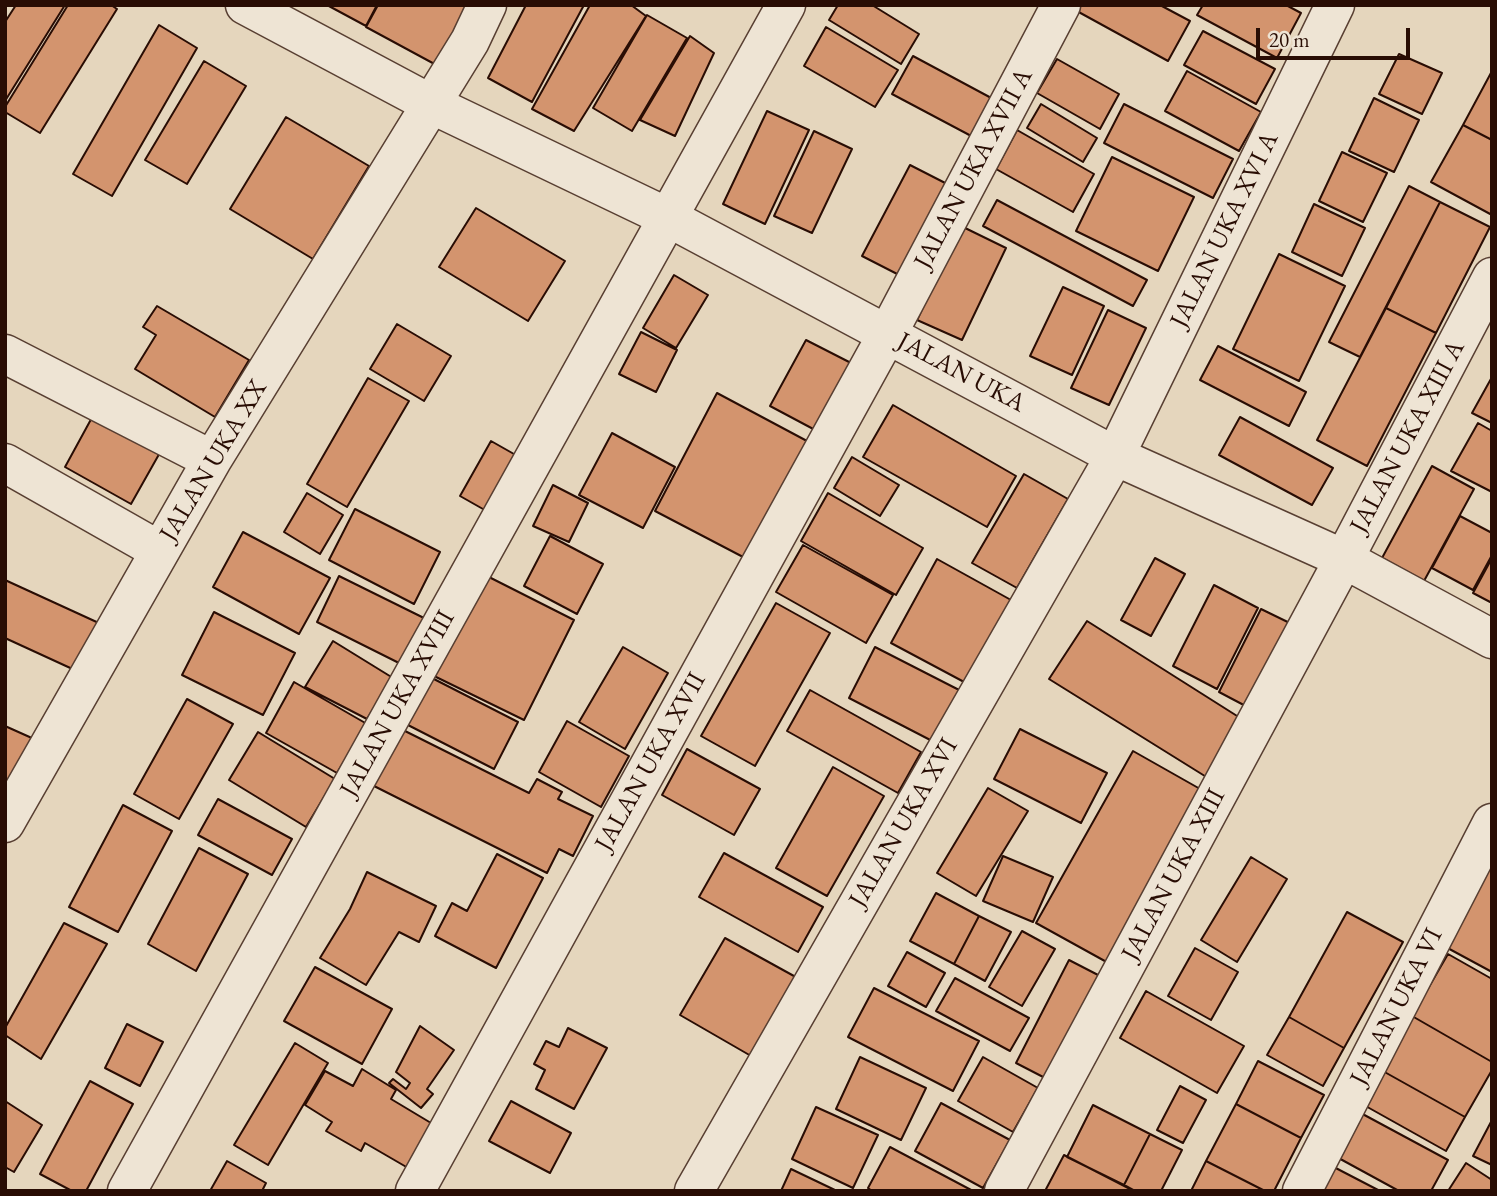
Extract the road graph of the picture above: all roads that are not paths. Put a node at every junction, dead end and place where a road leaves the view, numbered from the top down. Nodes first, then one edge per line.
1 (245, 5) edge
2 (488, 5) edge
3 (786, 5) edge
4 (1061, 5) edge
5 (1335, 5) edge
6 (431, 104) junction
7 (668, 218) junction
8 (1492, 277) edge
9 (887, 333) junction
10 (5, 354) edge
11 (1115, 456) junction
12 (212, 460) junction
13 (5, 463) edge
14 (160, 551) junction
15 (1344, 559) junction
16 (1492, 639) edge
17 (5, 823) edge
18 (1492, 823) edge
19 (127, 1191) edge
20 (415, 1191) edge
21 (694, 1191) edge
22 (1004, 1191) edge
23 (1302, 1191) edge

1 - 6 street, JALAN UKA
2 - 6 street, JALAN UKA XX
3 - 7 street, JALAN UKA XVIII
4 - 9 street, JALAN UKA XVII A
5 - 11 street, JALAN UKA XVI A
6 - 7 street, JALAN UKA
6 - 12 street, JALAN UKA XX
7 - 9 street, JALAN UKA
7 - 19 street, JALAN UKA XVIII
8 - 15 street, JALAN UKA XIII A
9 - 11 street, JALAN UKA
9 - 20 street, JALAN UKA XVII
10 - 12 street
11 - 15 street, JALAN UKA
11 - 21 street, JALAN UKA XVI
12 - 14 street, JALAN UKA XX
13 - 14 street
14 - 17 street, JALAN UKA XX
15 - 16 street, JALAN UKA
15 - 22 street, JALAN UKA XIII
18 - 23 street, JALAN UKA VI

